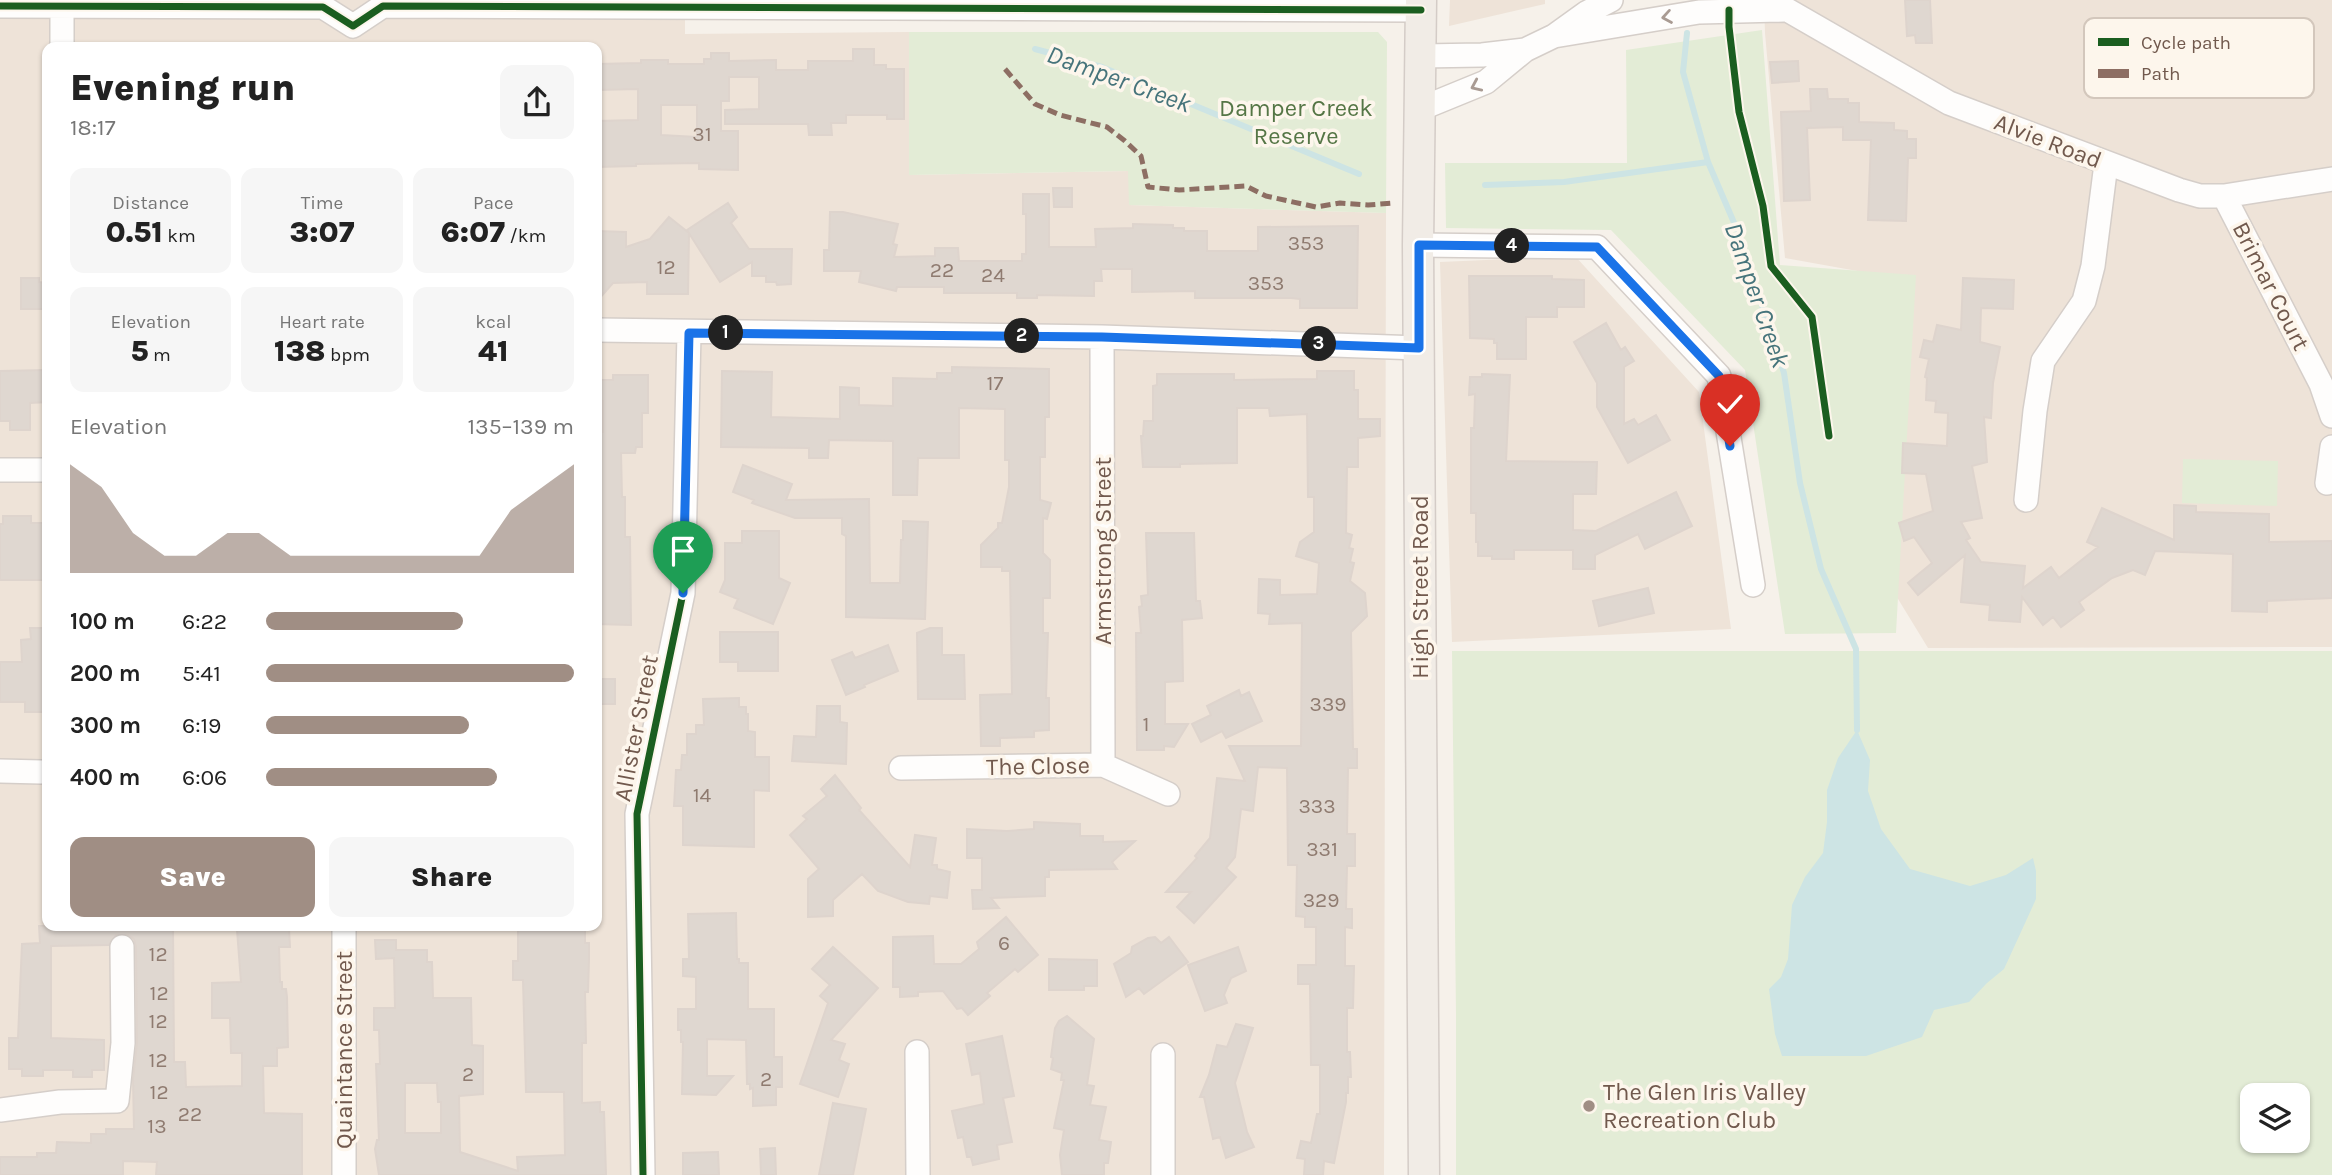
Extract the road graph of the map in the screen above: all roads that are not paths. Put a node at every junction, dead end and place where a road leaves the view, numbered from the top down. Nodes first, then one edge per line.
1 (1611, 0) edge
2 (1226, 5) edge
3 (1421, 5) edge
4 (1708, 5) edge
5 (1777, 5) edge
6 (0, 6) edge
7 (62, 7) junction
8 (1586, 7) edge
9 (1554, 36) junction
10 (353, 37) edge
11 (62, 42) edge
12 (1525, 50) junction
13 (1421, 56) junction
14 (1420, 109) junction
15 (2106, 164) junction
16 (2332, 179) edge
17 (2224, 196) junction
18 (1419, 245) junction
19 (602, 330) edge
20 (689, 333) junction
21 (1102, 337) junction
22 (1419, 348) junction
23 (2332, 416) edge
24 (2332, 447) edge
25 (0, 470) edge
26 (42, 470) edge
27 (2327, 483) dead end
28 (2026, 500) dead end
29 (1753, 585) dead end
30 (1104, 765) junction
31 (901, 768) dead end
32 (0, 772) edge
33 (41, 772) dead end
34 (1168, 794) dead end
35 (344, 931) edge
36 (122, 947) dead end
37 (917, 1052) dead end
38 (1163, 1055) dead end
39 (0, 1110) edge
40 (344, 1175) edge
41 (643, 1175) edge
42 (918, 1175) edge
43 (1164, 1175) edge
44 (1424, 1175) edge

1 - 8 street, Alvie Road
2 - 3 street
2 - 10 street
3 - 13 main road, High Street Road
4 - 5 street, Alvie Road
4 -> 9 street, Alvie Road
5 - 15 street, Alvie Road
6 - 7 street
7 - 10 street
7 - 11 street
8 - 9 street, Alvie Road
9 - 12 street, Alvie Road
12 - 13 street, Alvie Road
12 -> 14 street, Alvie Road
13 - 14 main road, High Street Road
14 - 18 main road, High Street Road
15 - 17 street, Alvie Road
15 - 28 street
16 - 17 street, Alvie Road
17 - 23 street, Brimar Court
18 - 22 main road, High Street Road
18 - 29 street
19 - 20 street
20 - 21 street
20 - 41 street, Allister Street
21 - 22 street
21 - 30 street, Armstrong Street
22 - 44 main road, High Street Road
24 - 27 street
25 - 26 street
30 - 31 street, The Close
30 - 34 street, The Close
32 - 33 street
35 - 40 street, Quaintance Street
36 - 39 street
37 - 42 street
38 - 43 street

